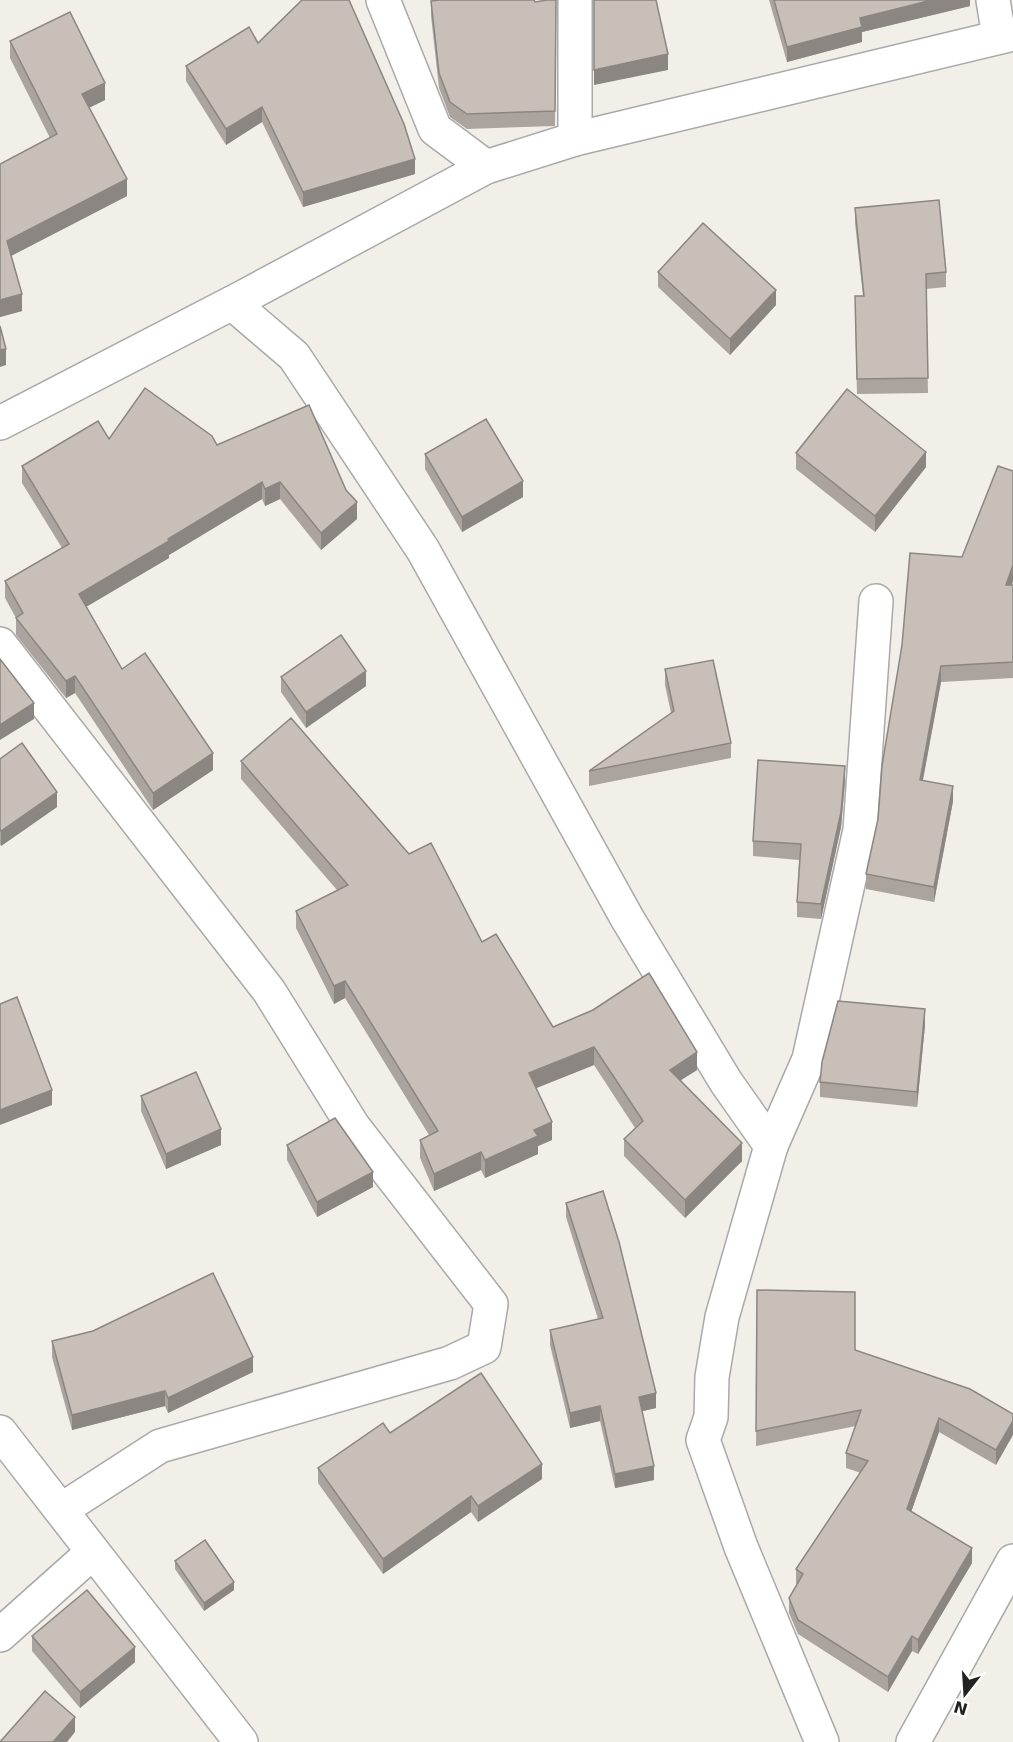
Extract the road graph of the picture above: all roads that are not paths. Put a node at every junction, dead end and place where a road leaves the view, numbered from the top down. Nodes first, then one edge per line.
1 (383, 0) edge
2 (574, 0) edge
3 (993, 0) edge
4 (1006, 36) edge
5 (574, 139) junction
6 (486, 167) junction
7 (232, 303) junction
8 (0, 423) edge
9 (876, 601) dead end
10 (0, 644) edge
11 (771, 1146) junction
12 (0, 1432) edge
13 (61, 1510) junction
14 (93, 1552) junction
15 (1013, 1561) edge
16 (0, 1635) edge
17 (240, 1742) edge
18 (822, 1742) edge
19 (913, 1742) edge

1 - 6 street
2 - 5 street
3 - 4 street
4 - 5 street
5 - 6 street
6 - 7 street
7 - 8 street
7 - 11 street
9 - 11 street
10 - 13 street
11 - 18 street
12 - 13 street
13 - 14 street
14 - 16 street
14 - 17 street
15 - 19 street

